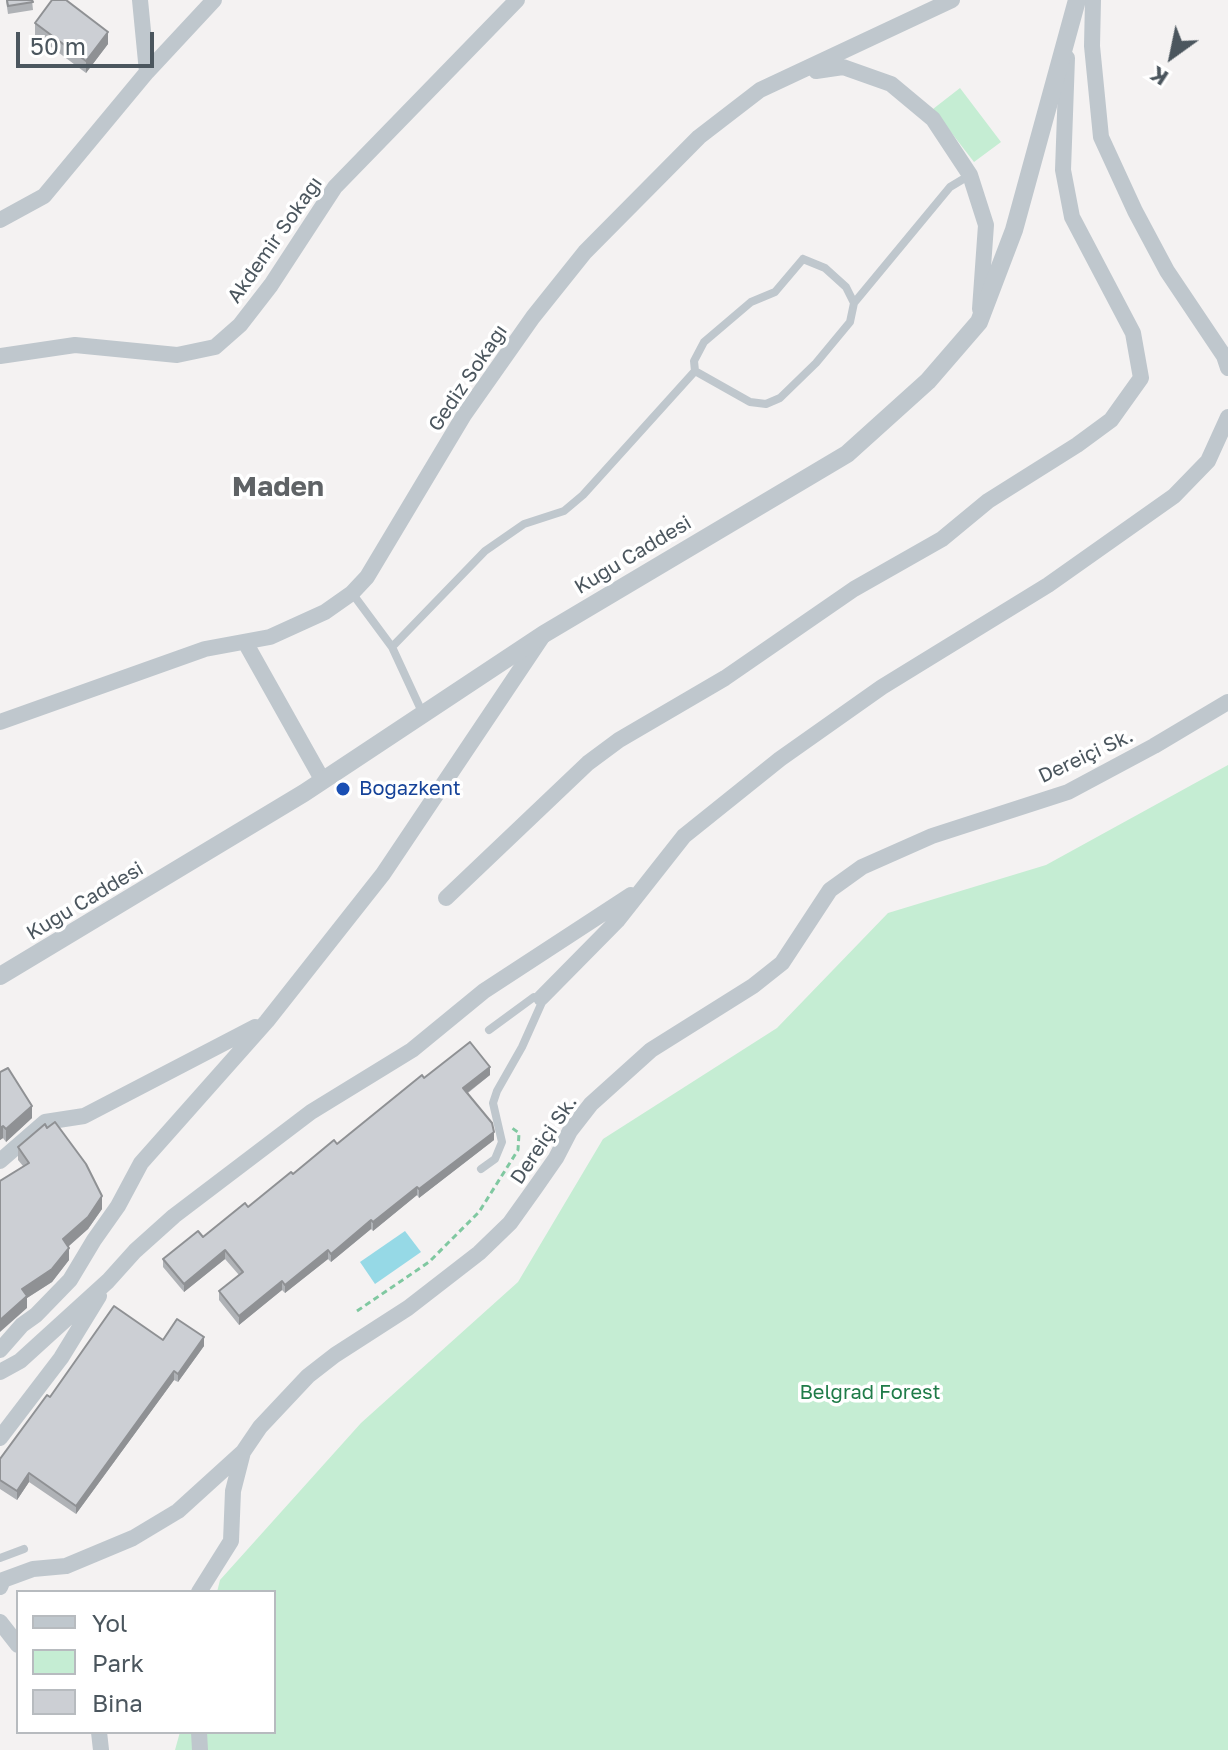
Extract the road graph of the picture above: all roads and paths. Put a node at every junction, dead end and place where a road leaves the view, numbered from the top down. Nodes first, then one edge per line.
1 (140, 0) edge
2 (214, 0) edge
3 (517, 0) edge
4 (952, 0) edge
5 (1077, 0) edge
6 (1093, 0) edge
7 (1070, 26) junction
8 (147, 72) junction
9 (799, 73) junction
10 (970, 175) junction
11 (0, 220) edge
12 (854, 303) junction
13 (979, 322) junction
14 (0, 356) edge
15 (1228, 368) edge
16 (695, 371) junction
17 (1228, 417) edge
18 (352, 593) junction
19 (544, 634) junction
20 (245, 642) junction
21 (392, 647) junction
22 (1228, 702) edge
23 (423, 714) junction
24 (0, 722) edge
25 (323, 781) junction
26 (639, 890) junction
27 (446, 898) dead end
28 (0, 976) edge
29 (541, 998) junction
30 (267, 1021) junction
31 (489, 1030) dead end
32 (518, 1150) dead end
33 (0, 1161) edge
34 (481, 1169) dead end
35 (108, 1281) junction
36 (357, 1311) dead end
37 (0, 1350) edge
38 (0, 1372) edge
39 (0, 1438) edge
40 (243, 1452) junction
41 (24, 1549) dead end
42 (0, 1558) edge
43 (0, 1587) edge
44 (200, 1590) edge
45 (0, 1622) edge
46 (16, 1642) edge

1 - 8 street
2 - 8 street
3 - 14 street, Akdemir Sokağı
4 - 9 street, Gediz Sokağı
5 - 7 street, Kuğu Caddesi
6 - 15 street
7 - 13 street, Kuğu Caddesi
7 - 27 street
8 - 11 street
9 - 10 street
9 - 18 street, Gediz Sokağı
10 - 12 lane
10 - 13 street
12 - 16 lane
12 - 16 lane
13 - 19 street, Kuğu Caddesi
16 - 21 lane
17 - 26 street
18 - 20 street, Gediz Sokağı
18 - 21 lane
19 - 23 street, Kuğu Caddesi
19 - 30 street
20 - 24 street, Gediz Sokağı
20 - 25 street
21 - 23 lane
22 - 40 street, Dereiçi Sk.
23 - 25 street, Kuğu Caddesi
25 - 28 street, Kuğu Caddesi
26 - 29 street
26 - 35 street
29 - 31 lane
29 - 34 lane
30 - 33 street
30 - 37 street
32 - 36 path
35 - 38 street
35 - 39 street
40 - 43 street, Dereiçi Sk.
40 - 44 street
41 - 42 lane
45 - 46 street

